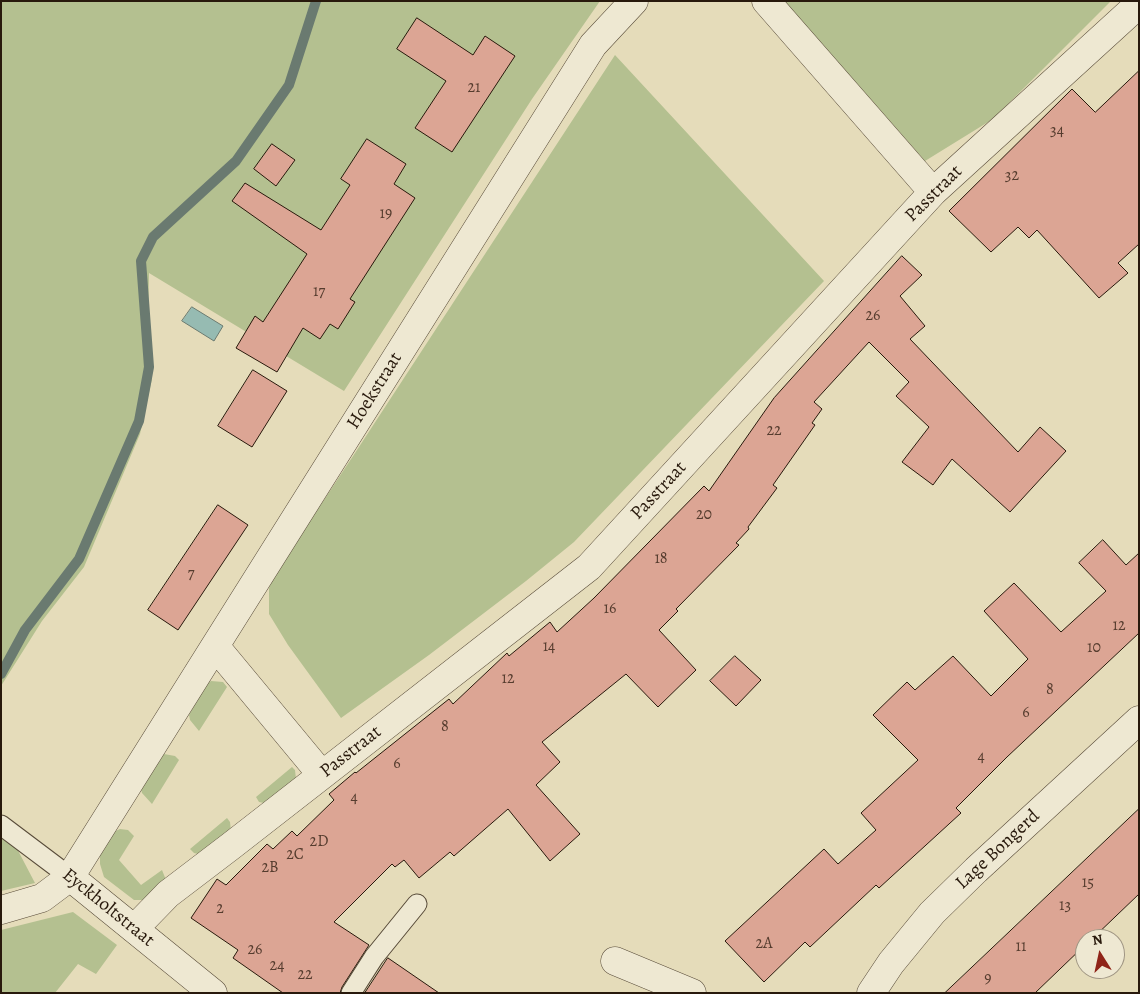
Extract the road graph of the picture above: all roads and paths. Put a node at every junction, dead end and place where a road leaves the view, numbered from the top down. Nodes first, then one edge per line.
1 (634, 1) edge
2 (766, 1) edge
3 (1139, 4) edge
4 (933, 192) junction
5 (216, 646) junction
6 (1139, 720) edge
7 (322, 775) junction
8 (1, 825) edge
9 (70, 877) junction
10 (417, 904) dead end
11 (1, 910) edge
12 (134, 929) junction
13 (615, 961) dead end
14 (213, 993) edge
15 (351, 993) edge
16 (692, 993) edge
17 (871, 993) edge

1 - 5 street, Hoekstraat
2 - 4 street
3 - 4 street, Passtraat
4 - 7 street, Passtraat
5 - 7 street
5 - 9 street, Hoekstraat
6 - 17 street, Lage Bongerd
7 - 12 street, Passtraat
8 - 9 lane, Eyckholtstraat
9 - 11 street
9 - 12 street, Eyckholtstraat
10 - 15 lane
12 - 14 street, Eyckholtstraat
13 - 16 street

